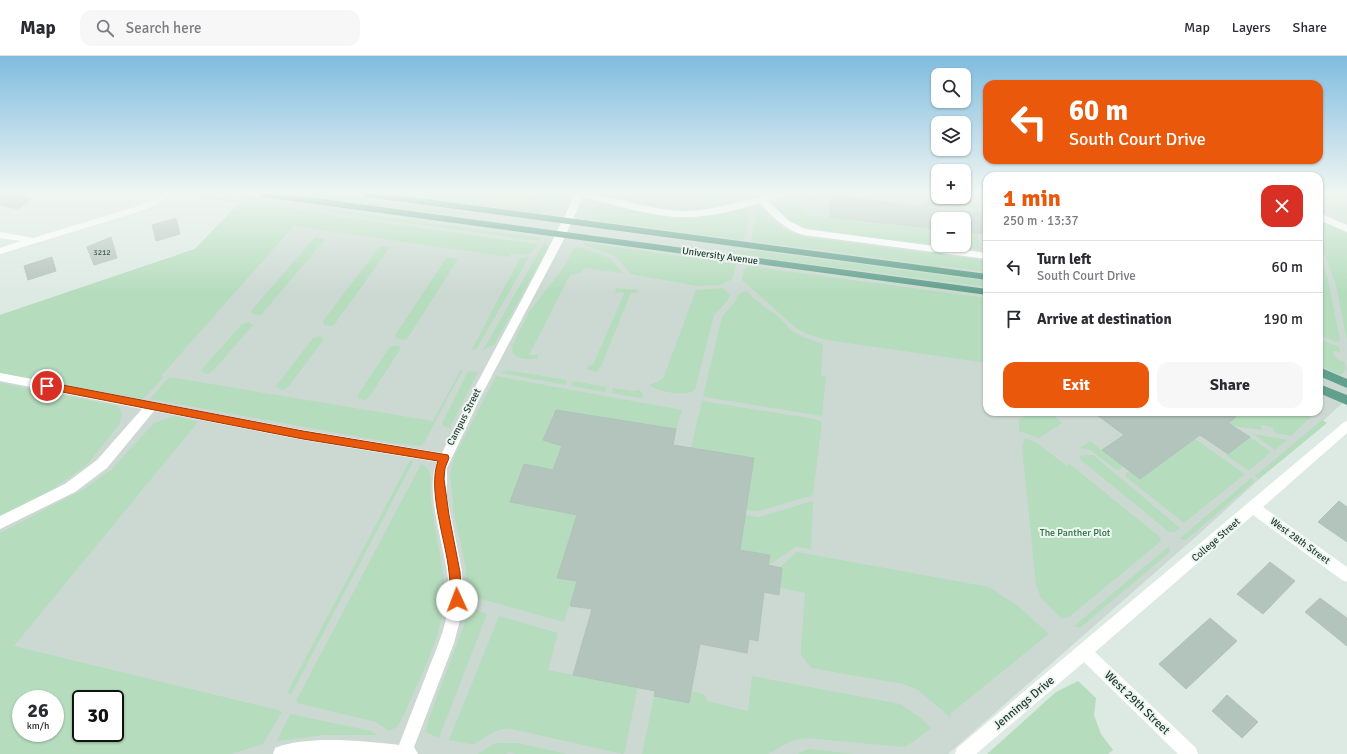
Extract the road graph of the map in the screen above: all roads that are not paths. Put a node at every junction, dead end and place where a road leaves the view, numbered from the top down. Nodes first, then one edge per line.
1 (79, 227) edge
2 (506, 227) edge
3 (564, 227) edge
4 (609, 227) edge
5 (789, 227) edge
6 (561, 234) junction
7 (0, 235) edge
8 (34, 240) junction
9 (0, 251) edge
10 (983, 255) edge
11 (983, 276) edge
12 (983, 291) edge
13 (1323, 373) edge
14 (0, 377) edge
15 (1347, 384) edge
16 (1323, 390) edge
17 (1347, 400) edge
18 (151, 406) junction
19 (1347, 426) edge
20 (444, 458) junction
21 (1254, 507) junction
22 (0, 523) edge
23 (1347, 575) edge
24 (1084, 652) junction
25 (407, 753) edge
26 (281, 754) edge
27 (963, 754) edge
28 (1190, 754) edge

1 - 8 street
2 - 6 main road, University Avenue
3 - 6 street, Campus Street
4 - 11 main road, University Avenue
5 - 10 street
6 - 12 main road, University Avenue
6 - 20 street, Campus Street
7 - 8 street
8 - 9 street
13 - 15 main road
14 - 18 street
16 - 17 main road
18 - 20 street
18 - 22 street
19 - 21 street, College Street
20 - 25 street, Campus Street
21 - 23 street, West 28th Street
21 - 24 street, College Street
24 - 27 street, Jennings Drive
24 - 28 street, West 29th Street
25 - 26 street

